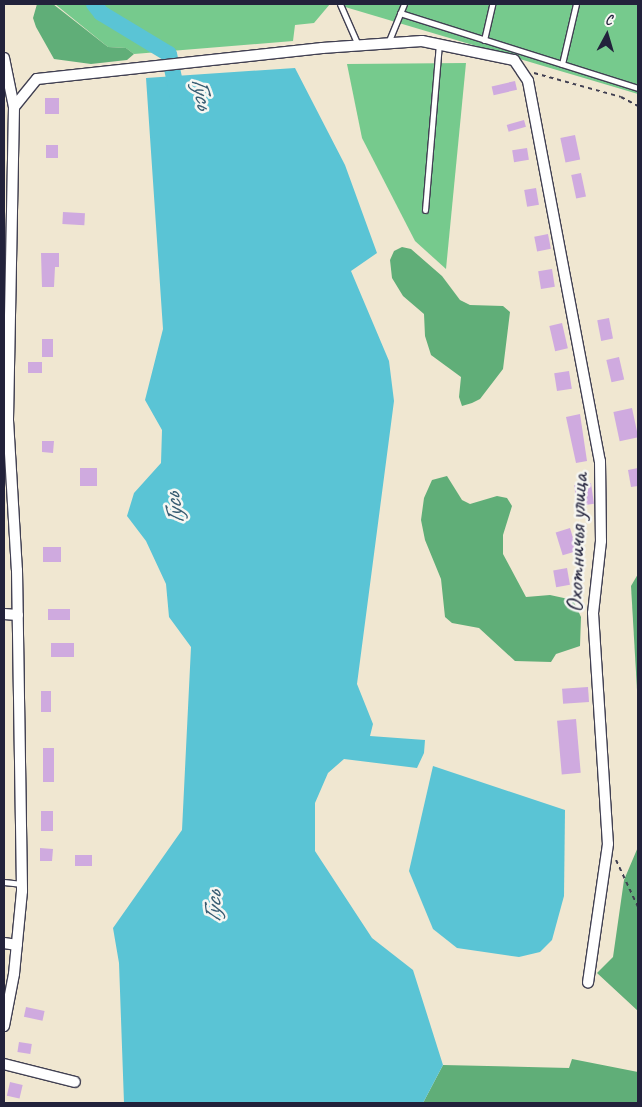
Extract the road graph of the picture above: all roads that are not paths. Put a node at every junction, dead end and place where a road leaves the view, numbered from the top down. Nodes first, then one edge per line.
1 (340, 4) edge
2 (404, 4) edge
3 (492, 4) edge
4 (576, 4) edge
5 (400, 13) junction
6 (484, 40) junction
7 (388, 43) junction
8 (439, 44) junction
9 (358, 45) junction
10 (4, 58) edge
11 (562, 64) junction
12 (638, 88) edge
13 (14, 107) junction
14 (425, 210) dead end
15 (7, 247) edge
16 (6, 434) edge
17 (4, 614) edge
18 (18, 615) junction
19 (4, 882) edge
20 (22, 884) junction
21 (4, 943) edge
22 (17, 946) junction
23 (588, 983) dead end
24 (4, 1026) edge
25 (4, 1064) edge
26 (75, 1082) dead end

1 - 9 lane
2 - 5 lane
3 - 6 lane
4 - 11 lane
5 - 6 lane
5 - 7 lane
6 - 11 lane
7 - 8 street
7 - 9 street
8 - 14 lane
8 - 23 street, Охотничья улица
9 - 13 street
10 - 13 street
11 - 12 lane
13 - 15 street
15 - 16 street
16 - 18 street
17 - 18 street
18 - 20 street
19 - 20 lane
20 - 22 street
21 - 22 street
22 - 24 street
25 - 26 street

